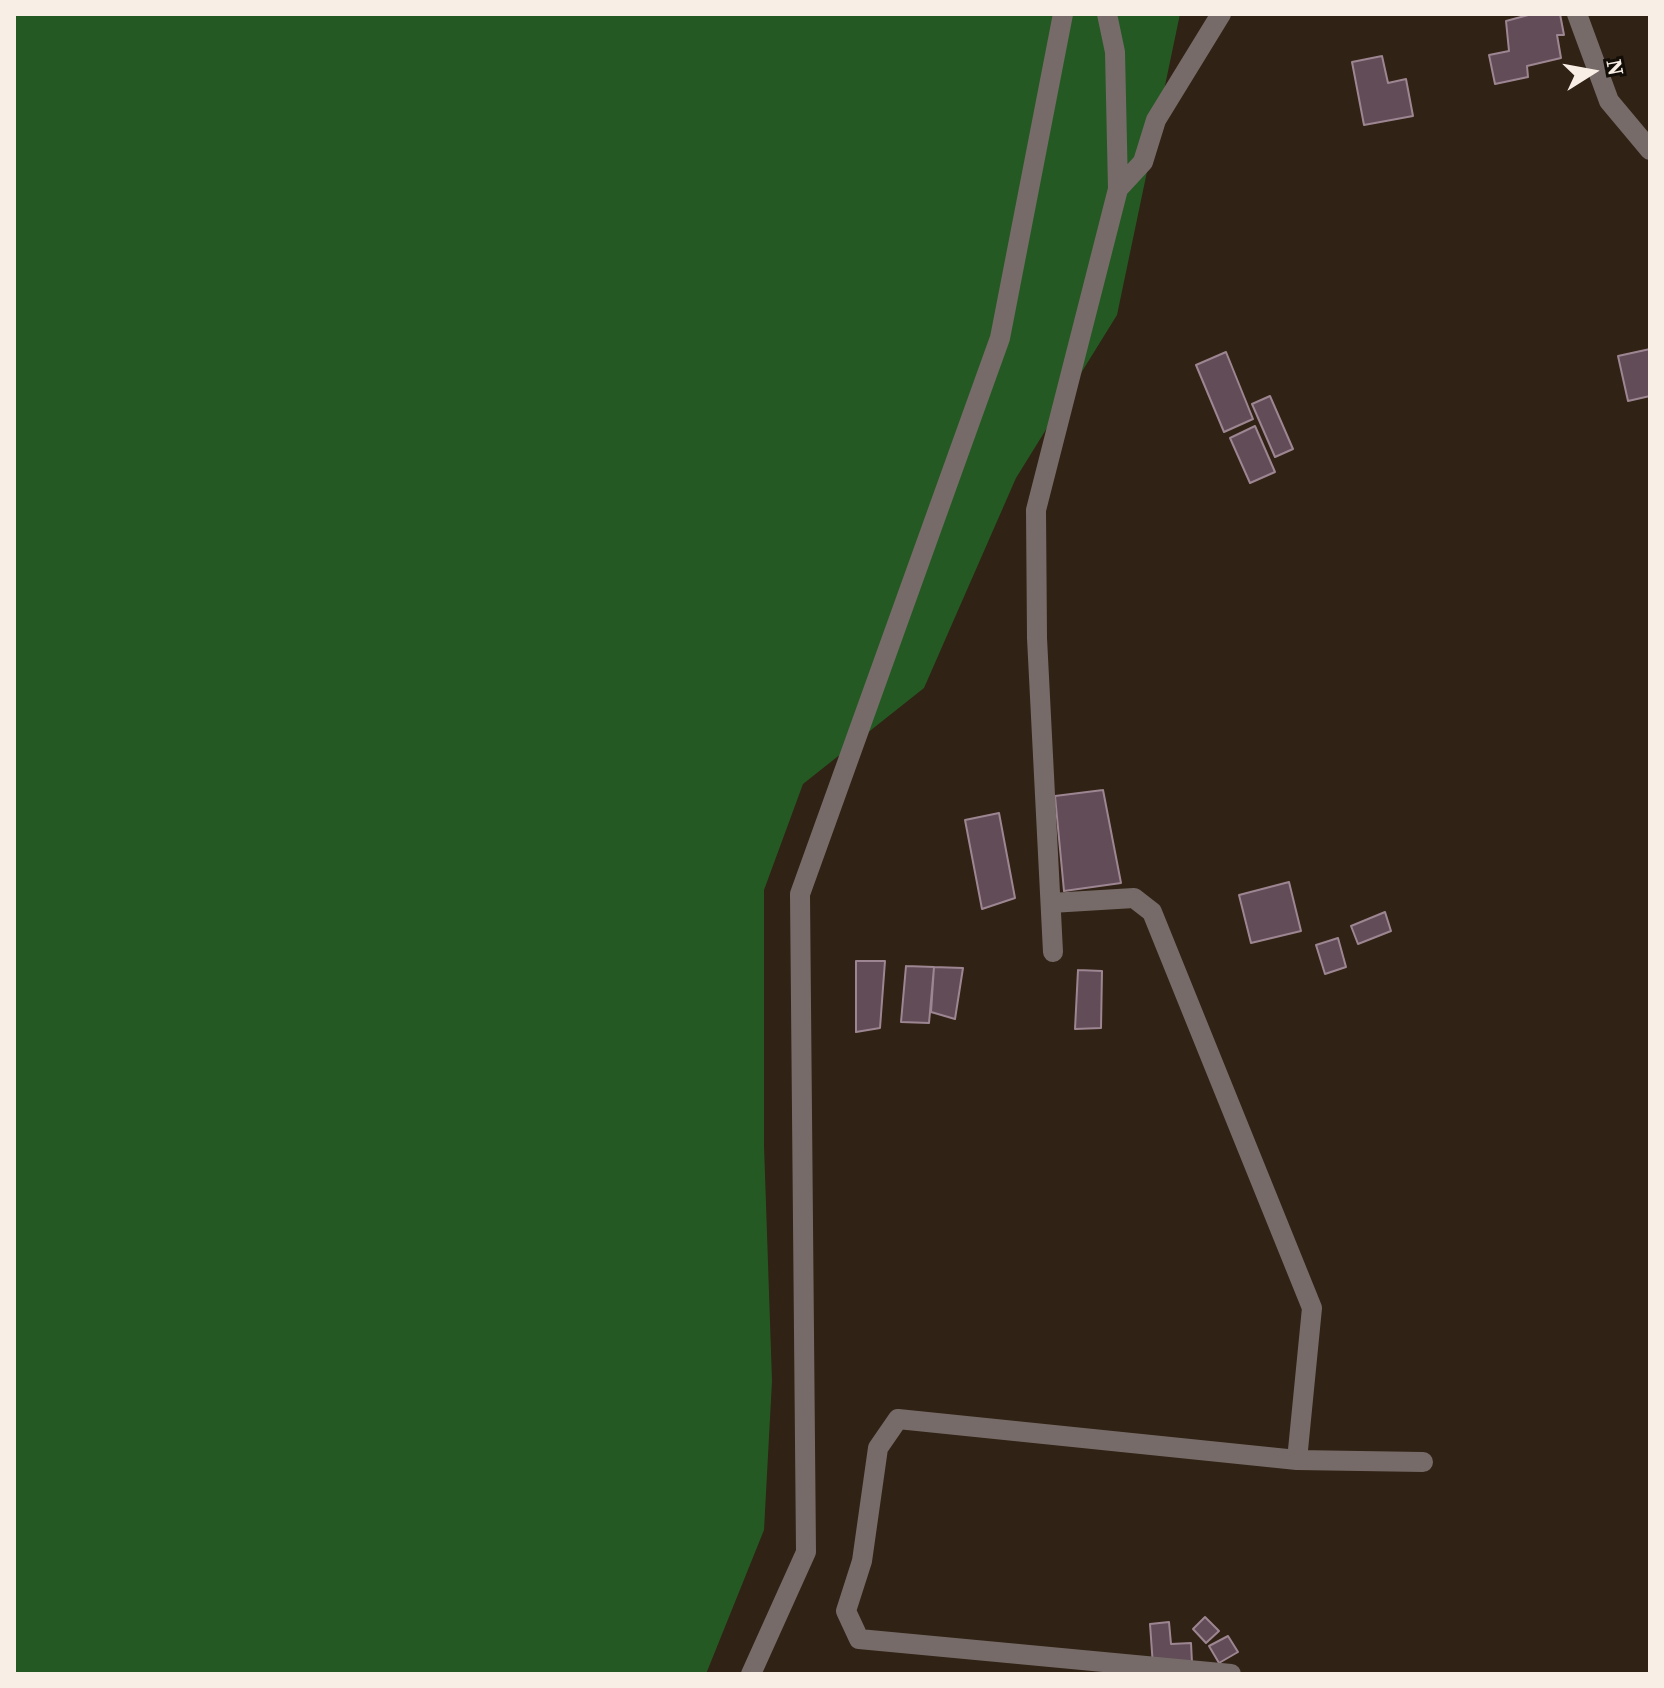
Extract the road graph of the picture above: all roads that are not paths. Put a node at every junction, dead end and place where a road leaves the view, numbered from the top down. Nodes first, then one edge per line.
1 (1063, 14) edge
2 (1107, 14) edge
3 (1221, 14) edge
4 (1577, 14) edge
5 (1650, 150) edge
6 (1118, 189) junction
7 (1051, 903) junction
8 (1053, 952) dead end
9 (1297, 1460) junction
10 (1423, 1462) dead end
11 (751, 1674) edge
12 (1231, 1674) edge

1 - 11 street
2 - 6 street
3 - 6 street
4 - 5 street
6 - 7 street
7 - 8 street
7 - 9 street
9 - 10 street
9 - 12 street

